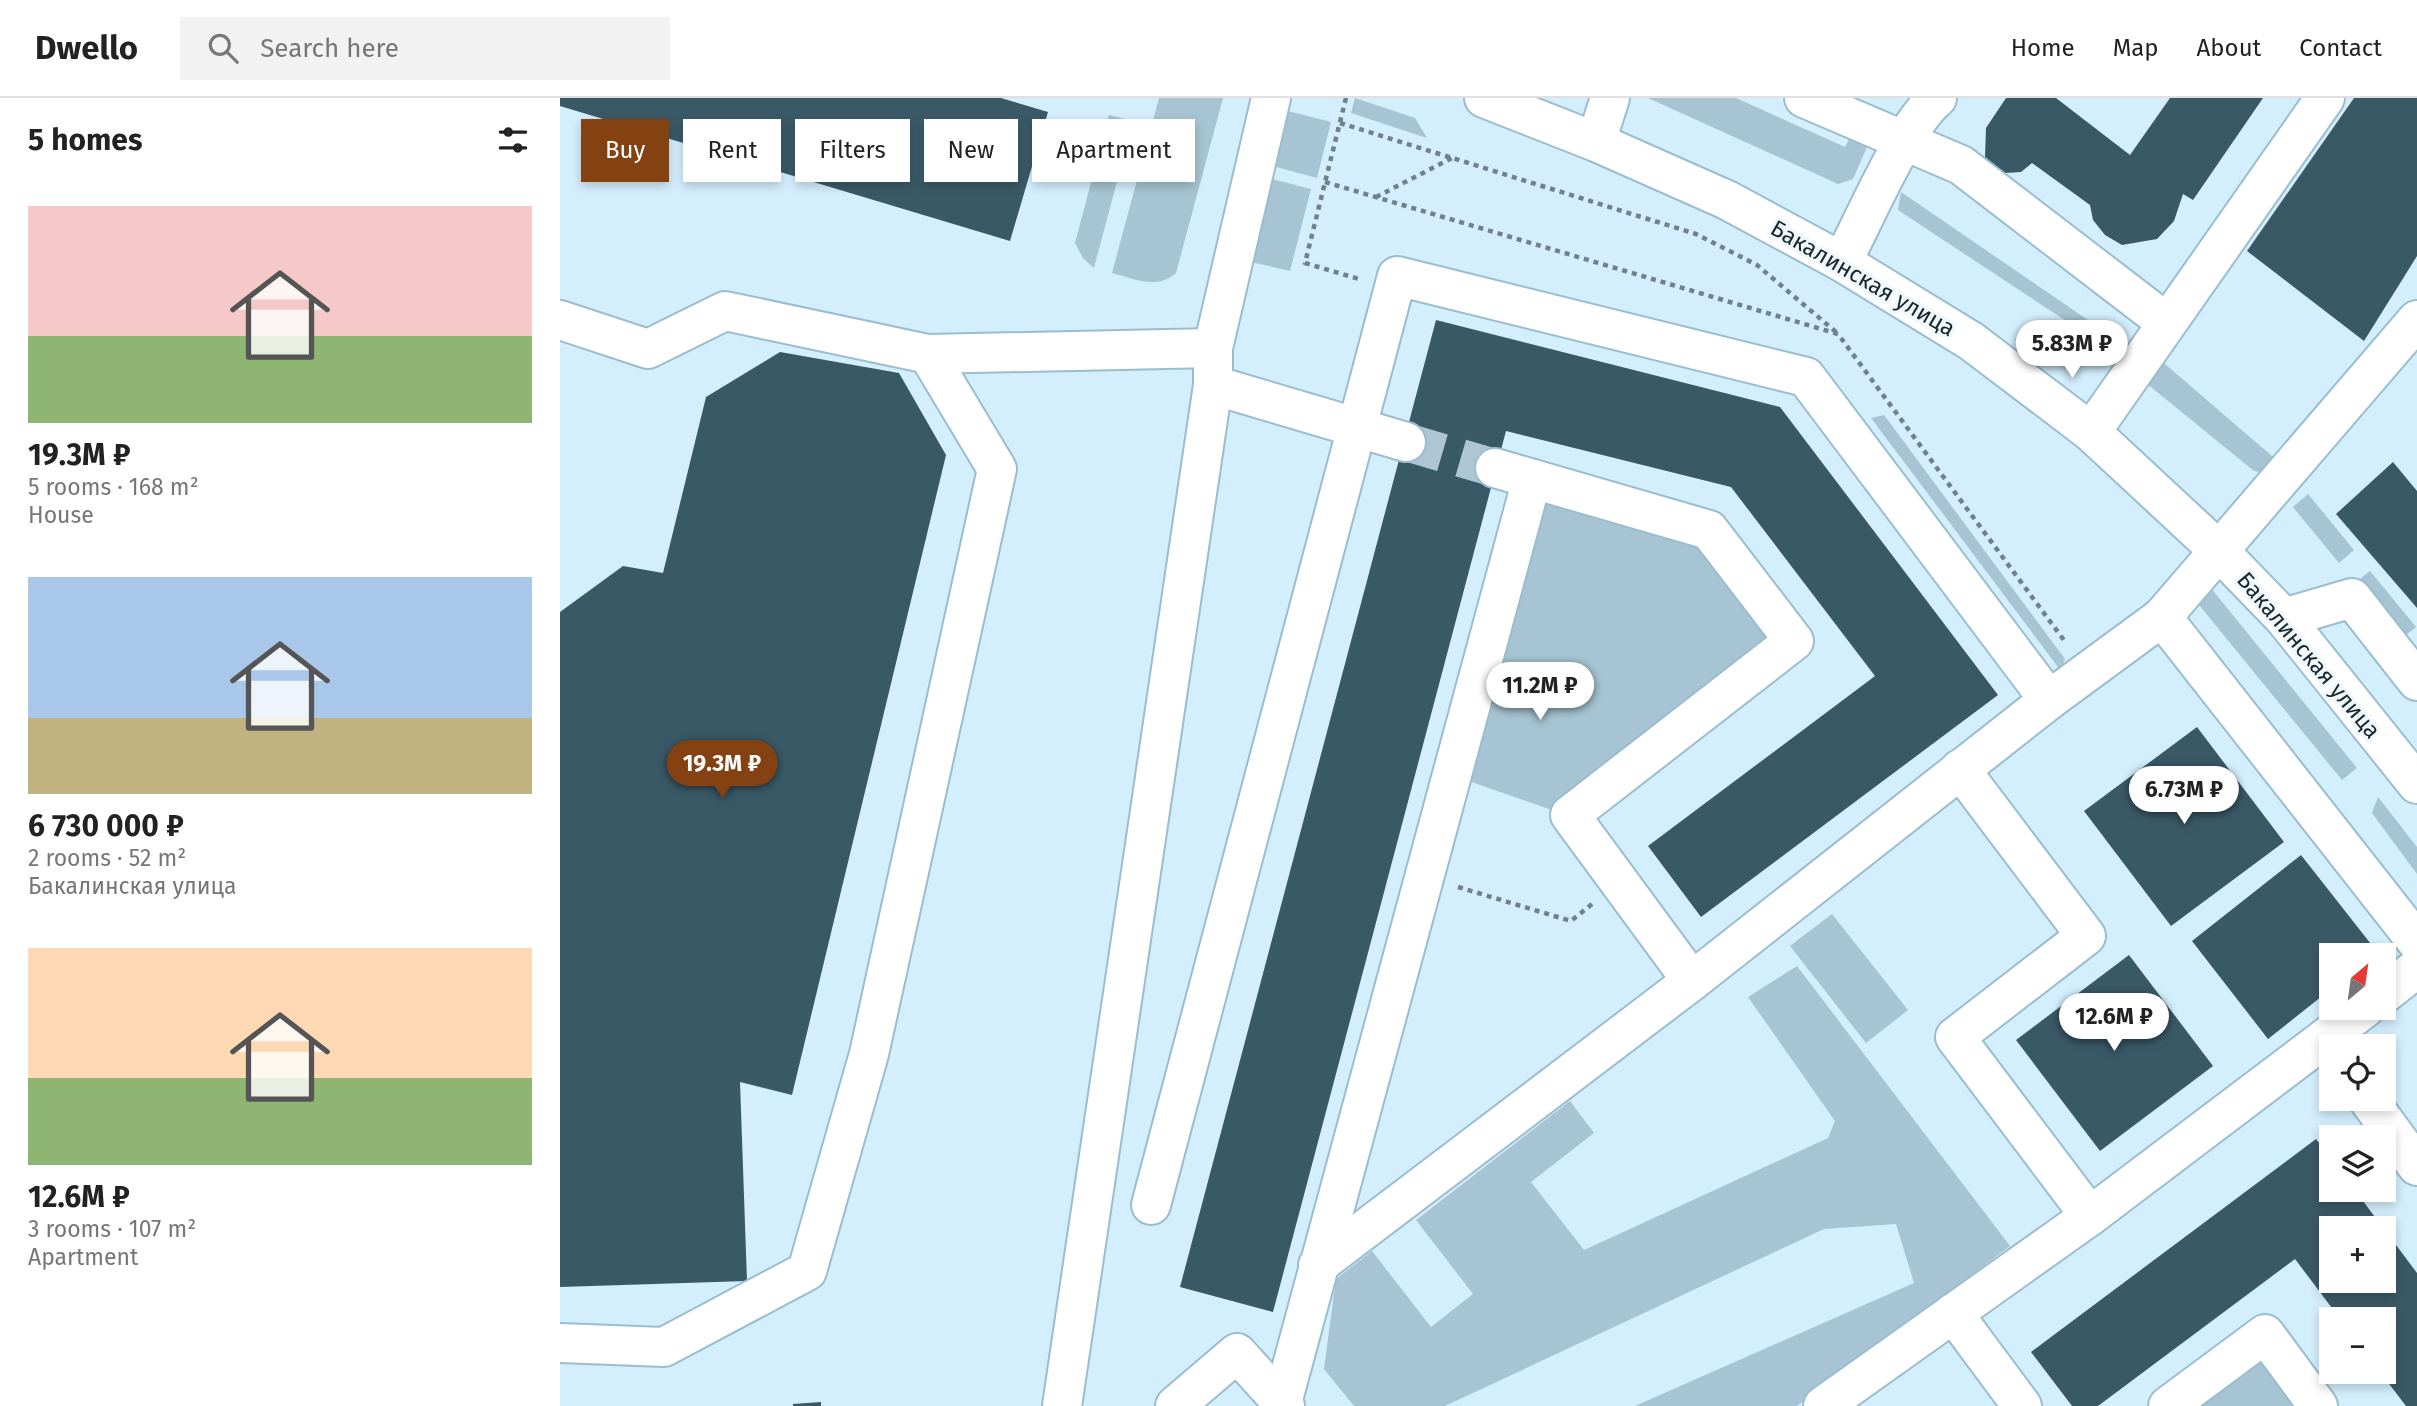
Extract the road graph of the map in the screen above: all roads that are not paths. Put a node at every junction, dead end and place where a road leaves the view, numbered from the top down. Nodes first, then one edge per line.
1 (1271, 98) edge
2 (1484, 98) edge
3 (1610, 98) edge
4 (1804, 98) edge
5 (1937, 98) edge
6 (2325, 98) edge
7 (1906, 140) junction
8 (1596, 142) junction
9 (1842, 262) junction
10 (560, 320) edge
11 (2417, 320) edge
12 (2167, 323) junction
13 (928, 354) junction
14 (1213, 367) junction
15 (1358, 427) junction
16 (2091, 432) junction
17 (1406, 442) tunnel mouth
18 (1495, 468) tunnel mouth
19 (1532, 479) junction
20 (2218, 550) junction
21 (2162, 617) junction
22 (2284, 618) junction
23 (2417, 681) edge
24 (2049, 699) junction
25 (1960, 769) junction
26 (2417, 784) edge
27 (2417, 942) edge
28 (2417, 968) edge
29 (1692, 981) junction
30 (2396, 985) edge
31 (2349, 1020) edge
32 (2377, 1111) edge
33 (2417, 1166) edge
34 (1151, 1205) dead end
35 (2090, 1216) junction
36 (1318, 1265) junction
37 (1953, 1313) junction
38 (560, 1343) edge
39 (1283, 1404) edge
40 (1062, 1406) edge
41 (1175, 1406) edge
42 (1823, 1406) edge
43 (2022, 1406) edge
44 (2168, 1406) edge
45 (2318, 1406) edge

1 - 14 main road
2 - 8 main road, Бакалинская улица
3 - 8 main road
4 - 7 main road
5 - 7 main road
6 - 12 main road
7 - 9 main road
7 - 12 main road
8 - 9 main road, Бакалинская улица
9 - 16 main road, Бакалинская улица
10 - 13 main road
11 - 20 main road
12 - 16 main road
13 - 14 main road
13 - 38 main road
14 - 15 main road
14 - 40 main road
15 - 17 main road
15 - 24 main road
15 - 34 main road
16 - 20 main road, Бакалинская улица
18 - 19 main road
19 - 29 main road
19 - 36 main road
20 - 21 main road
20 - 22 main road, Бакалинская улица
21 - 24 main road
21 - 27 main road
22 - 23 main road
22 - 26 main road, Бакалинская улица
24 - 25 main road
25 - 29 main road
25 - 35 main road
28 - 30 main road
29 - 36 main road
31 - 35 main road
32 - 33 main road
35 - 37 main road
36 - 39 main road
37 - 42 main road
37 - 43 main road
39 - 41 main road
44 - 45 main road

